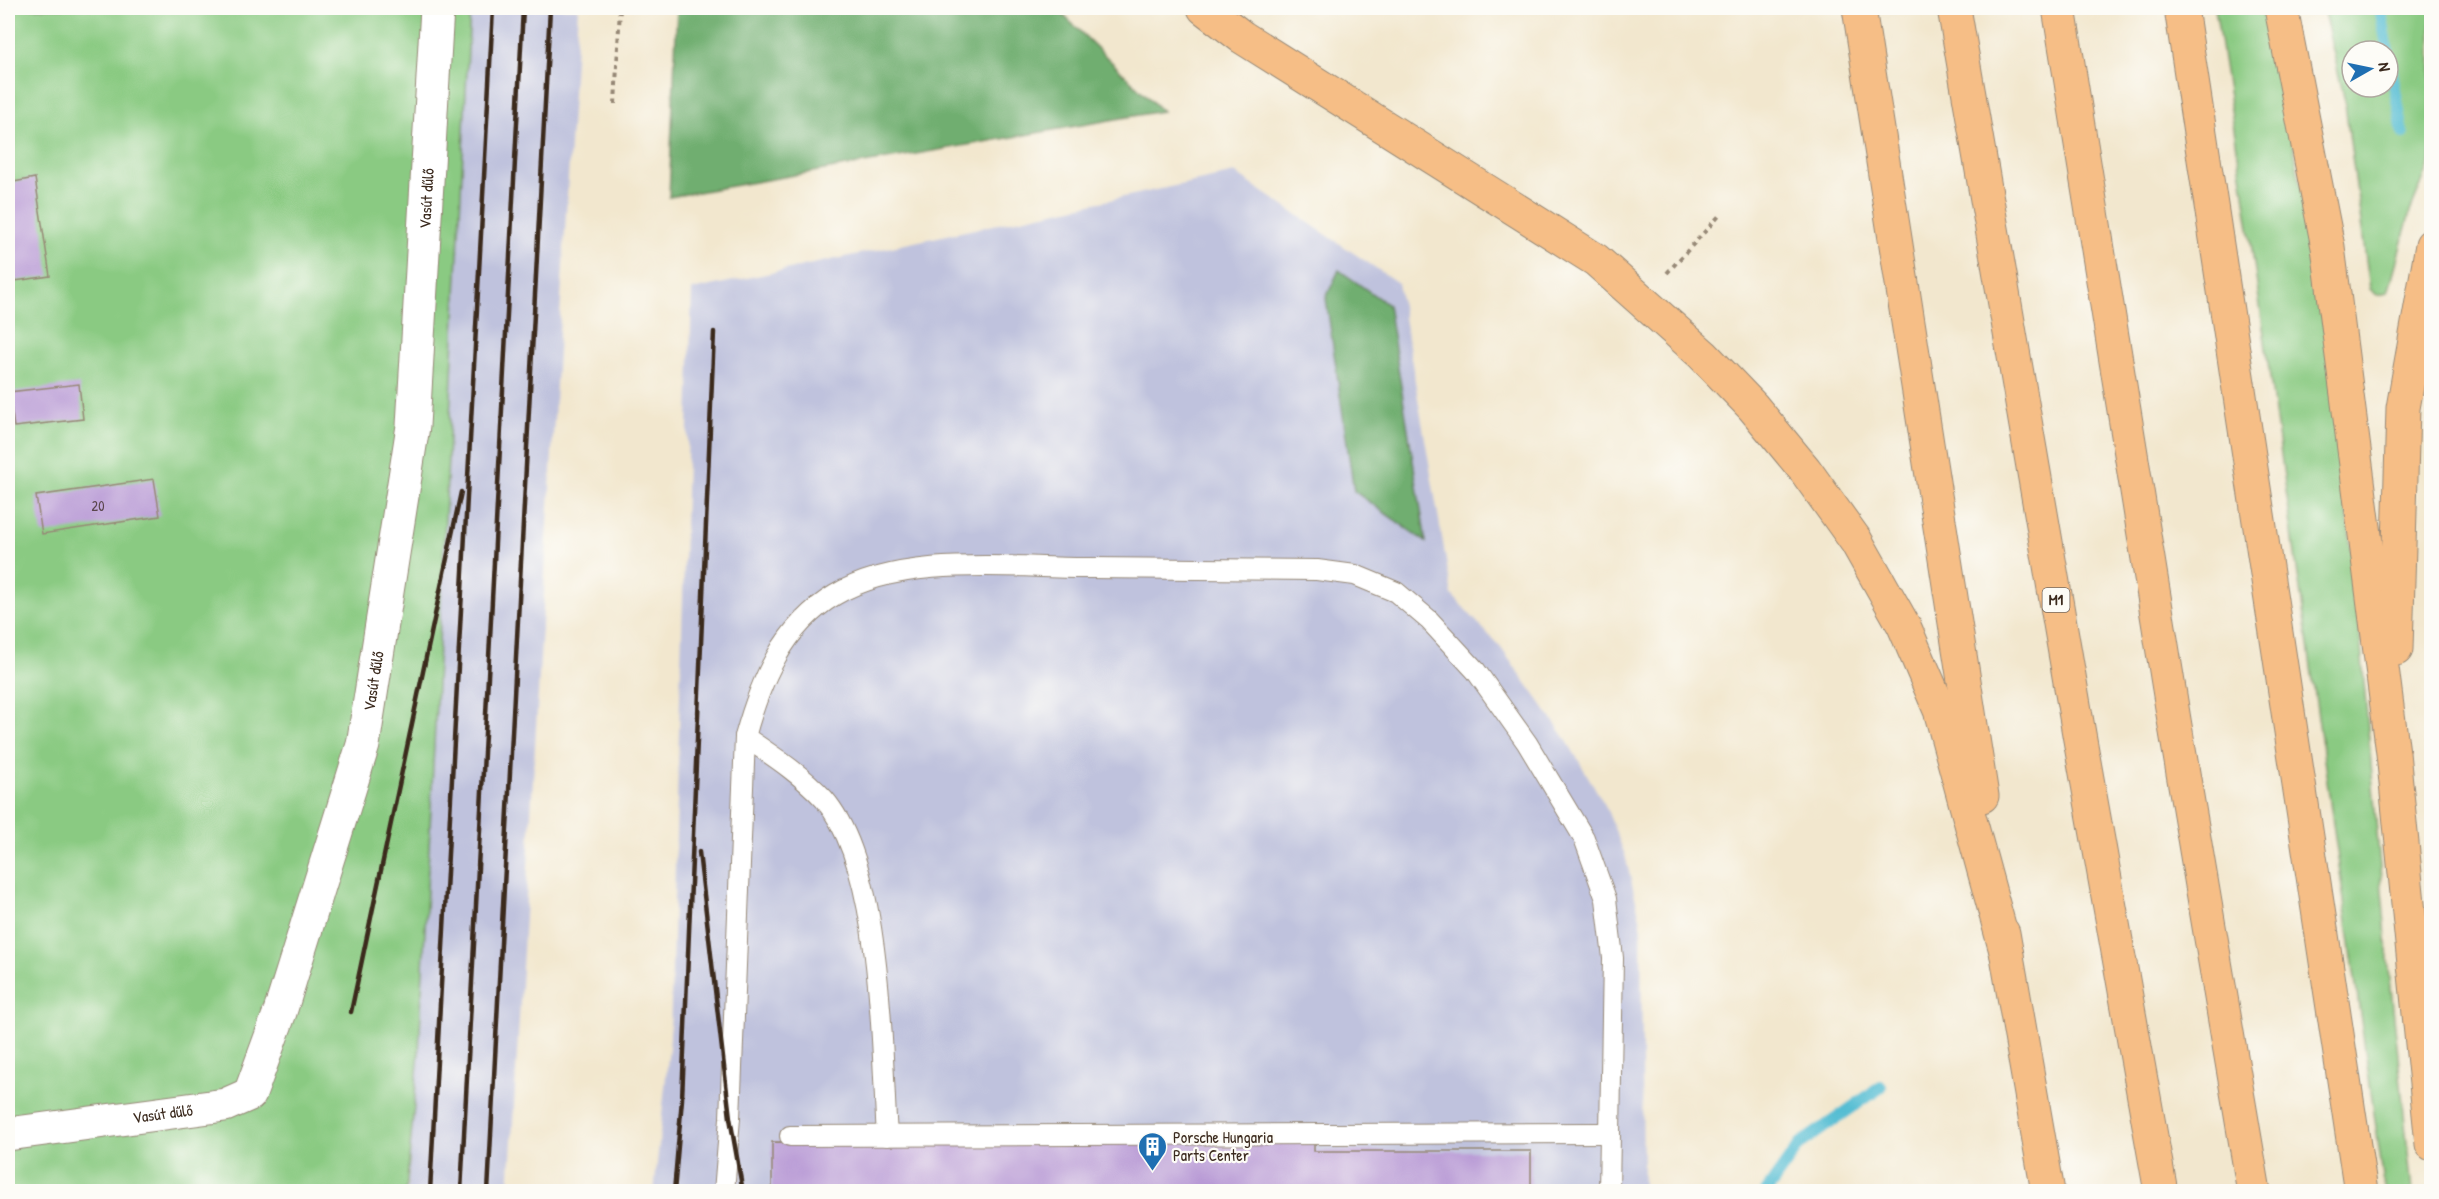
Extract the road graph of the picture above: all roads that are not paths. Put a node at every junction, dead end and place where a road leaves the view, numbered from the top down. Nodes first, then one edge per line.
1 (437, 8) edge
2 (1204, 8) edge
3 (1859, 8) edge
4 (1954, 8) edge
5 (2059, 8) edge
6 (2181, 8) edge
7 (2282, 8) edge
8 (2432, 245) edge
9 (745, 737) junction
10 (2393, 753) junction
11 (2007, 955) junction
12 (1610, 1133) junction
13 (8, 1134) edge
14 (790, 1136) dead end
15 (887, 1136) junction
16 (2432, 1144) edge
17 (724, 1191) edge
18 (1609, 1191) edge
19 (2048, 1191) edge
20 (2161, 1191) edge
21 (2253, 1191) edge
22 (2361, 1191) edge

1 - 13 street, Vasút dűlő
2 - 11 highway
3 - 11 highway
4 - 20 highway, M1
5 - 21 highway
6 - 22 highway
7 - 10 highway
8 - 10 highway
9 - 12 lane
9 - 15 lane
9 - 17 lane
10 - 16 highway
11 - 19 highway
12 - 15 lane
12 - 18 lane
14 - 15 lane

